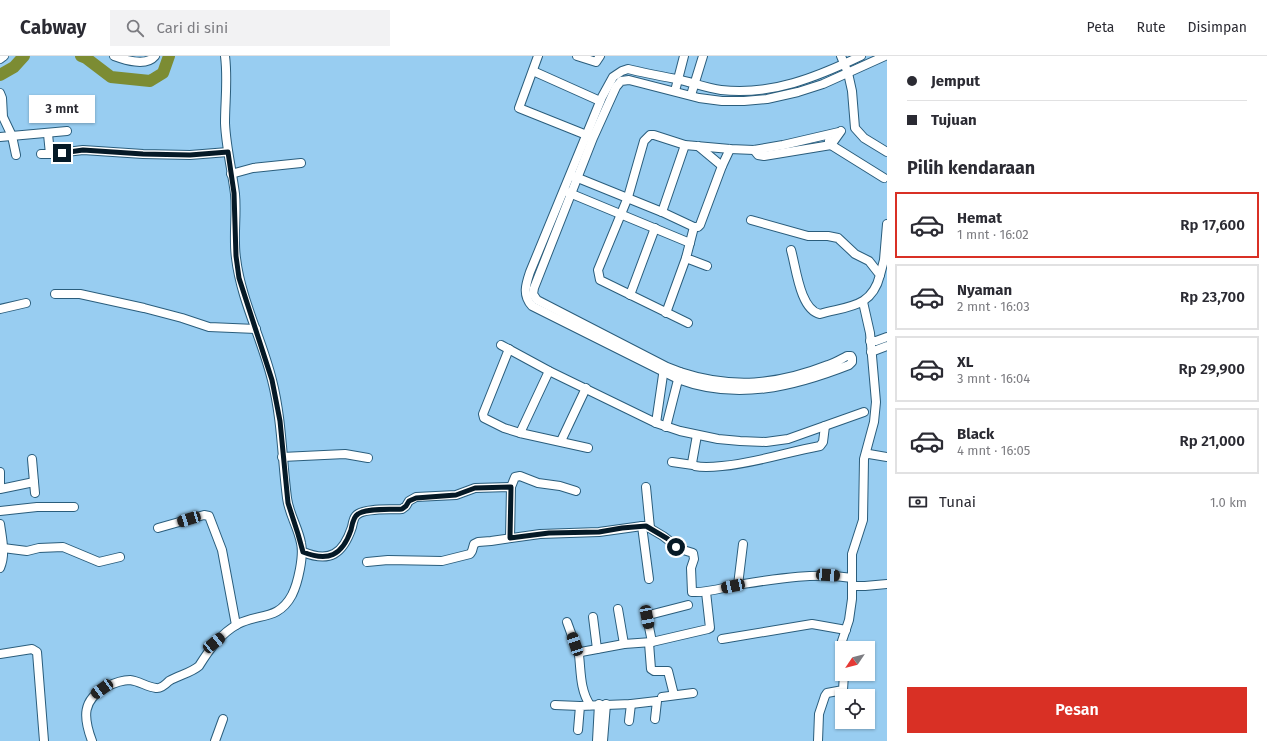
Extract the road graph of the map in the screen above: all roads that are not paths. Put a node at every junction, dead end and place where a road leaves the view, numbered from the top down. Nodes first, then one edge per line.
1 (114, 56) edge
2 (155, 56) edge
3 (225, 56) edge
4 (538, 56) edge
5 (577, 56) edge
6 (600, 56) edge
7 (684, 56) edge
8 (703, 56) edge
9 (841, 56) edge
10 (861, 56) edge
11 (885, 56) edge
12 (845, 64) junction
13 (533, 71) junction
14 (848, 73) junction
15 (678, 79) junction
16 (694, 84) junction
17 (675, 91) junction
18 (0, 93) edge
19 (691, 95) junction
20 (600, 101) junction
21 (67, 131) dead end
22 (48, 134) junction
23 (825, 135) junction
24 (12, 136) junction
25 (0, 137) edge
26 (589, 137) junction
27 (685, 145) junction
28 (698, 145) junction
29 (831, 145) junction
30 (797, 146) junction
31 (730, 149) junction
32 (228, 152) junction
33 (887, 152) edge
34 (16, 154) dead end
35 (41, 154) dead end
36 (50, 154) junction
37 (301, 163) dead end
38 (722, 166) junction
39 (231, 174) junction
40 (574, 176) junction
41 (884, 178) dead end
42 (563, 191) junction
43 (571, 193) junction
44 (628, 197) junction
45 (662, 212) junction
46 (621, 214) junction
47 (751, 220) dead end
48 (887, 224) edge
49 (694, 227) junction
50 (655, 228) junction
51 (690, 244) junction
52 (791, 250) dead end
53 (686, 258) junction
54 (707, 266) dead end
55 (880, 274) junction
56 (55, 294) dead end
57 (630, 295) junction
58 (863, 302) junction
59 (26, 303) dead end
60 (0, 309) edge
61 (666, 313) junction
62 (688, 323) dead end
63 (256, 329) junction
64 (887, 337) edge
65 (878, 344) edge
66 (501, 345) dead end
67 (510, 349) junction
68 (664, 369) junction
69 (549, 371) junction
70 (679, 376) junction
71 (586, 388) junction
72 (864, 412) dead end
73 (656, 423) junction
74 (825, 426) junction
75 (666, 427) junction
76 (520, 433) junction
77 (697, 435) junction
78 (561, 441) junction
79 (588, 448) dead end
80 (869, 454) dead end
81 (282, 457) junction
82 (887, 457) edge
83 (368, 458) dead end
84 (32, 459) dead end
85 (672, 462) dead end
86 (693, 465) junction
87 (0, 472) edge
88 (34, 482) junction
89 (0, 486) edge
90 (511, 487) junction
91 (646, 487) dead end
92 (0, 489) edge
93 (576, 490) dead end
94 (35, 493) dead end
95 (74, 507) dead end
96 (0, 511) edge
97 (0, 524) edge
98 (646, 527) junction
99 (158, 528) dead end
100 (1, 535) edge
101 (510, 538) junction
102 (743, 544) dead end
103 (3, 548) junction
104 (303, 552) junction
105 (120, 557) dead end
106 (367, 562) dead end
107 (0, 568) edge
108 (649, 579) dead end
109 (852, 582) junction
110 (887, 584) edge
111 (738, 585) junction
112 (706, 592) junction
113 (688, 605) dead end
114 (618, 609) dead end
115 (593, 617) dead end
116 (567, 622) dead end
117 (236, 625) junction
118 (846, 630) junction
119 (722, 639) dead end
120 (842, 641) edge
121 (651, 642) junction
122 (624, 644) junction
123 (597, 649) junction
124 (0, 654) edge
125 (578, 655) junction
126 (844, 681) edge
127 (693, 692) dead end
128 (674, 695) junction
129 (662, 697) dead end
130 (603, 704) junction
131 (631, 704) junction
132 (555, 705) dead end
133 (590, 705) junction
134 (580, 706) junction
135 (655, 719) dead end
136 (223, 720) dead end
137 (629, 721) dead end
138 (578, 730) dead end
139 (44, 741) edge
140 (92, 741) edge
141 (215, 741) edge
142 (597, 741) edge
143 (603, 741) edge
144 (818, 741) edge

1 - 2 street
3 - 32 street
4 - 13 street
5 - 6 street
7 - 15 street
8 - 16 street
9 - 12 street
10 - 12 street
11 - 14 street
12 - 14 street
12 - 16 street
13 - 20 street
13 - 26 street
14 - 19 street
14 - 33 street
15 - 16 street
15 - 17 street
15 - 20 street
16 - 19 street
17 - 19 street
17 - 26 street
18 - 24 street
20 - 26 street
21 - 22 street
22 - 24 street
22 - 36 street
23 - 29 street
23 - 29 street
23 - 30 street
24 - 25 street
24 - 34 street
26 - 40 street
27 - 28 street
27 - 44 street
27 - 45 street
28 - 31 street
28 - 38 street
29 - 30 street
29 - 41 street
30 - 31 street
31 - 38 street
32 - 36 street
32 - 39 street
35 - 36 street
37 - 39 street
38 - 49 street
39 - 63 street
40 - 42 street
40 - 43 street
40 - 44 street
42 - 43 street
42 - 68 street
43 - 46 street
43 - 68 street
44 - 45 street
44 - 46 street
45 - 49 street
46 - 50 street
46 - 57 street
47 - 55 street
48 - 55 street
49 - 51 street
50 - 51 street
50 - 57 street
51 - 53 street
52 - 58 street
53 - 54 street
53 - 61 street
55 - 58 street
56 - 63 street
57 - 61 street
58 - 65 street
59 - 60 street
61 - 62 street
63 - 81 street
64 - 65 street
65 - 109 street
66 - 67 street
67 - 69 street
67 - 76 street
68 - 70 street
68 - 73 street
69 - 71 street
69 - 76 street
70 - 70 street
70 - 75 street
71 - 73 street
71 - 78 street
72 - 74 street
73 - 75 street
74 - 77 street
74 - 86 street
75 - 77 street
76 - 78 street
77 - 86 street
78 - 79 street
80 - 82 street
81 - 83 street
81 - 104 street
84 - 88 street
85 - 86 street
87 - 89 street
88 - 92 street
88 - 94 street
90 - 93 street
90 - 101 street
90 - 104 street
91 - 98 street
95 - 96 street
97 - 100 street
98 - 101 street
98 - 108 street
98 - 112 street
99 - 117 street
100 - 103 street
101 - 106 street
102 - 111 street
103 - 105 street
103 - 107 street
104 - 117 street
109 - 110 street
109 - 111 street
109 - 118 street
111 - 112 street
112 - 121 street
113 - 121 street
114 - 122 street
115 - 123 street
116 - 125 street
117 - 140 street
118 - 119 street
118 - 120 street
121 - 122 street
121 - 128 street
122 - 123 street
123 - 125 street
124 - 139 street
125 - 133 street
126 - 144 street
127 - 128 street
128 - 129 street
130 - 131 street
130 - 133 street
130 - 142 street
130 - 143 street
131 - 135 street
131 - 137 street
132 - 134 street
133 - 134 street
134 - 138 street
136 - 141 street

